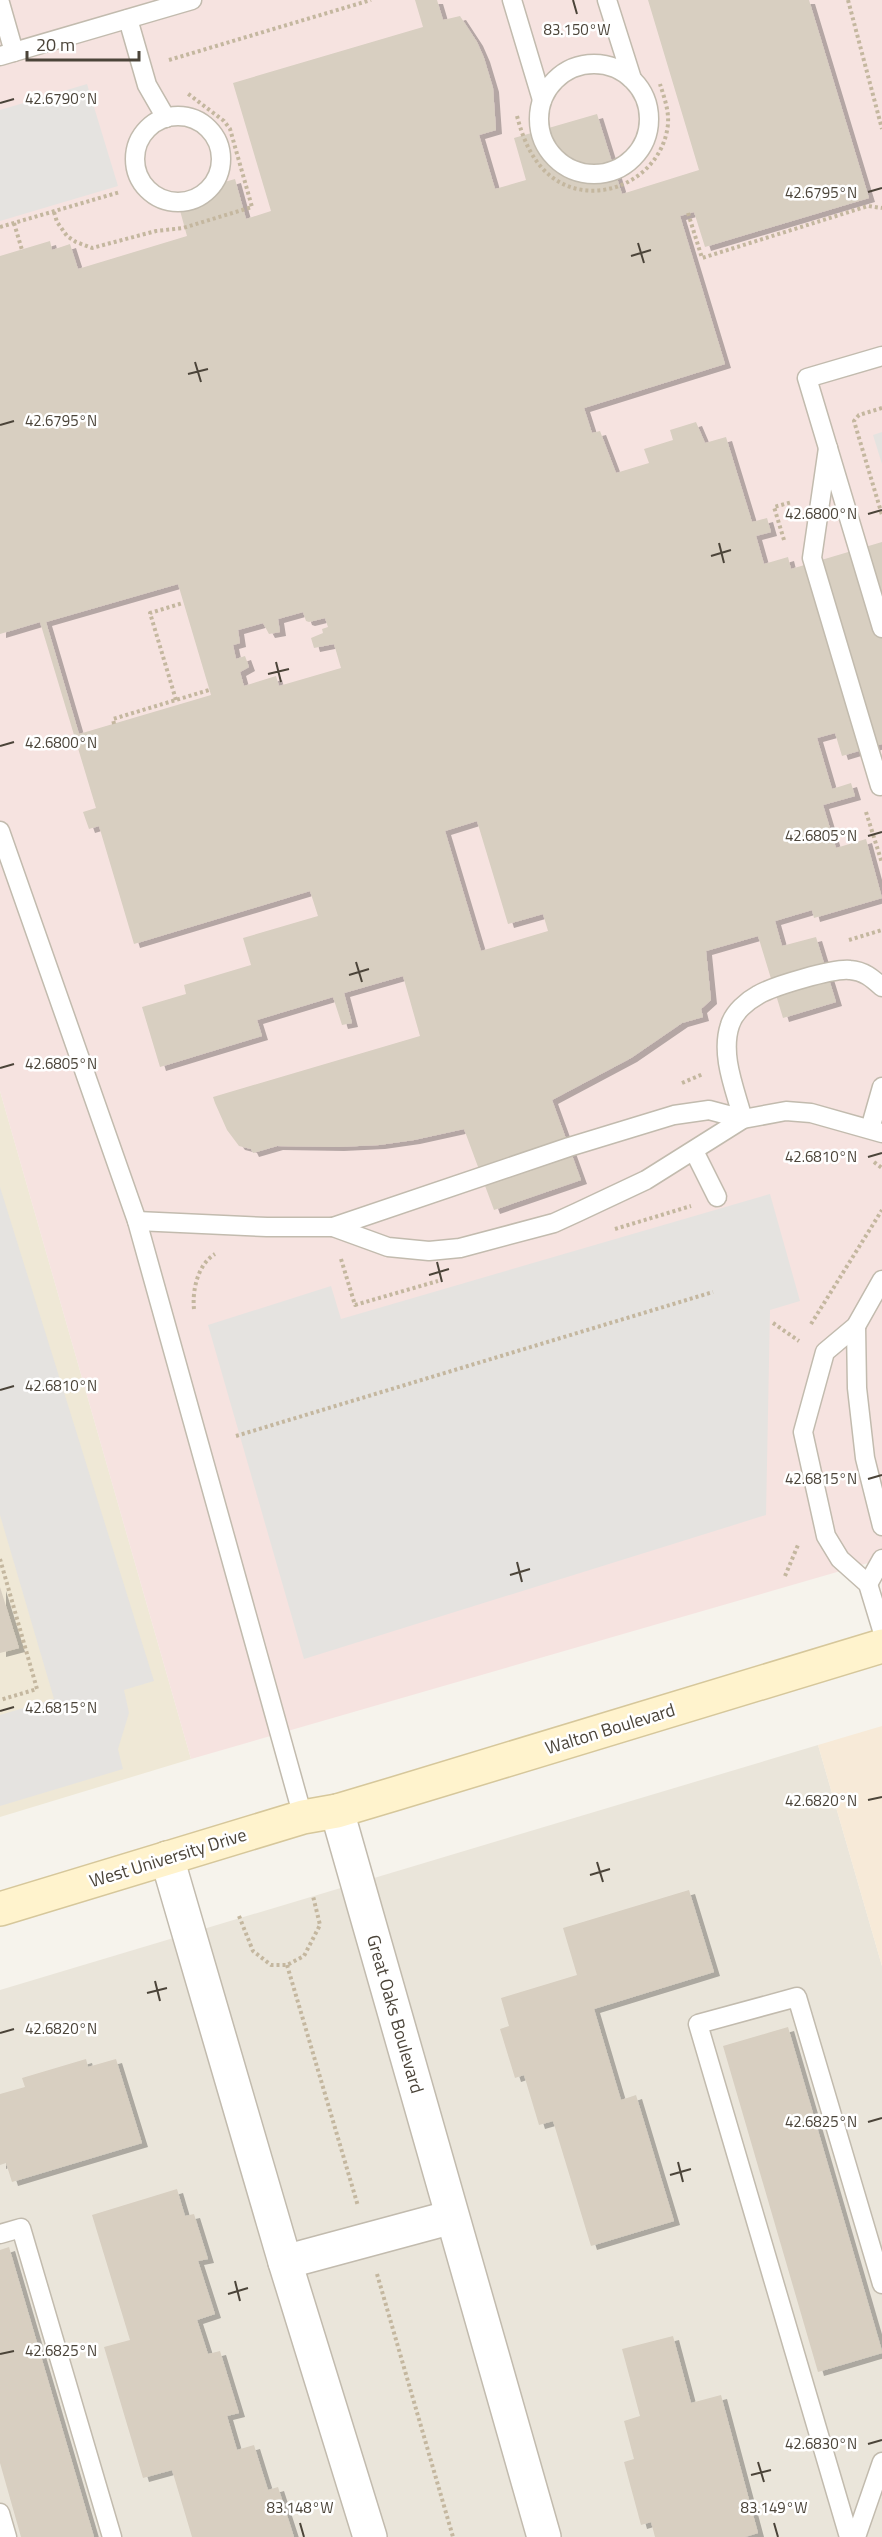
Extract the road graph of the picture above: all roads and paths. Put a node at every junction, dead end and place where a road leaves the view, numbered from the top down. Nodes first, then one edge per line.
1 (192, 0) edge
2 (371, 0) edge
3 (512, 0) edge
4 (607, 0) edge
5 (848, 0) edge
6 (0, 3) edge
7 (128, 19) junction
8 (168, 49) dead end
9 (7, 54) edge
10 (169, 60) junction
11 (170, 68) dead end
12 (632, 79) junction
13 (182, 87) dead end
14 (542, 100) junction
15 (667, 105) dead end
16 (515, 110) dead end
17 (166, 118) junction
18 (882, 129) edge
19 (120, 192) dead end
20 (882, 208) edge
21 (54, 212) junction
22 (688, 213) dead end
23 (14, 223) junction
24 (0, 227) edge
25 (22, 250) dead end
26 (882, 356) edge
27 (882, 408) edge
28 (828, 448) junction
29 (882, 514) edge
30 (183, 603) dead end
31 (882, 628) edge
32 (209, 690) dead end
33 (176, 700) junction
34 (114, 724) dead end
35 (880, 786) dead end
36 (0, 831) edge
37 (882, 930) edge
38 (840, 943) dead end
39 (882, 987) edge
40 (708, 1067) dead end
41 (675, 1085) dead end
42 (882, 1087) edge
43 (743, 1119) junction
44 (876, 1131) edge
45 (693, 1151) junction
46 (867, 1158) dead end
47 (882, 1168) edge
48 (717, 1197) dead end
49 (137, 1221) junction
50 (333, 1227) junction
51 (219, 1252) dead end
52 (340, 1256) dead end
53 (349, 1257) dead end
54 (882, 1280) edge
55 (713, 1292) dead end
56 (194, 1313) dead end
57 (773, 1323) dead end
58 (856, 1326) junction
59 (802, 1343) dead end
60 (236, 1436) dead end
61 (882, 1526) edge
62 (0, 1559) edge
63 (882, 1559) edge
64 (867, 1584) junction
65 (882, 1630) edge
66 (882, 1646) edge
67 (0, 1700) edge
68 (337, 1811) junction
69 (303, 1817) junction
70 (167, 1858) junction
71 (313, 1896) dead end
72 (0, 1909) edge
73 (239, 1916) dead end
74 (452, 2217) junction
75 (0, 2234) edge
76 (285, 2262) junction
77 (882, 2284) edge
78 (882, 2462) edge
79 (0, 2513) edge
80 (7, 2537) edge
81 (112, 2537) edge
82 (370, 2537) edge
83 (544, 2537) edge
84 (849, 2537) edge
85 (856, 2537) edge

1 - 7 lane
2 - 10 path
3 - 14 lane
4 - 12 lane
5 - 18 path
6 - 9 lane
7 - 9 lane
7 - 17 lane
8 - 10 path
10 - 11 path
12 - 14 lane
12 - 14 lane
13 - 21 path
15 - 16 path
17 - 17 lane
19 - 21 path
20 - 22 path
21 - 23 path
23 - 24 path
23 - 25 path
26 - 28 lane
27 - 29 path
28 - 31 lane
28 - 35 lane
30 - 33 path
32 - 33 path
33 - 34 path
36 - 49 lane
37 - 38 path
39 - 43 lane
40 - 41 path
42 - 44 lane
43 - 44 lane
43 - 45 lane
43 - 50 lane
45 - 48 lane
45 - 50 lane
46 - 47 path
49 - 50 lane
49 - 69 lane
51 - 56 path
52 - 53 path
54 - 58 lane
55 - 60 path
57 - 59 path
58 - 61 lane
58 - 64 lane
62 - 67 path
63 - 64 lane
64 - 65 lane
66 - 68 main road, Walton Boulevard
68 - 69 main road, West University Drive
68 - 74 street, Great Oaks Boulevard
69 - 70 main road, West University Drive
70 - 72 main road, West University Drive
70 - 76 street
71 - 73 path
74 - 76 street
74 - 83 street, Great Oaks Boulevard
75 - 81 lane
76 - 82 street
77 - 84 lane
78 - 85 lane
79 - 80 lane

